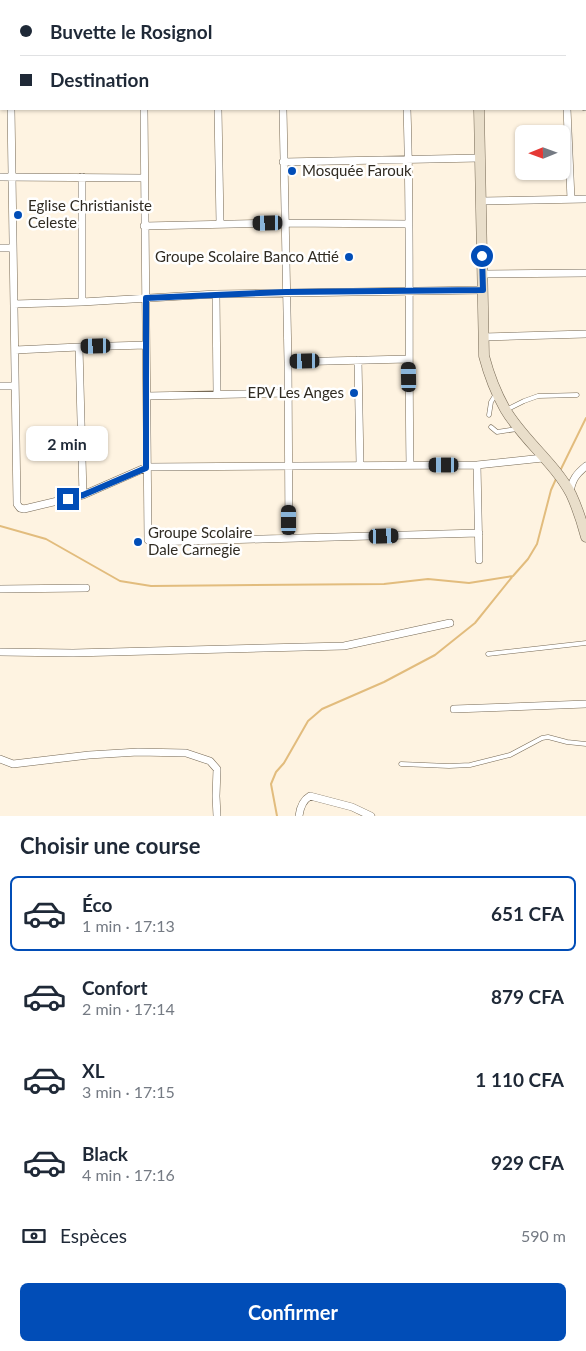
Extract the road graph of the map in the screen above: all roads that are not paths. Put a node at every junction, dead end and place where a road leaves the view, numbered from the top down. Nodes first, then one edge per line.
1 (11, 110) edge
2 (144, 110) edge
3 (218, 110) edge
4 (283, 110) edge
5 (406, 110) edge
6 (479, 110) edge
7 (567, 110) edge
8 (480, 158) junction
9 (408, 160) junction
10 (283, 162) junction
11 (0, 177) edge
12 (13, 177) junction
13 (82, 177) junction
14 (144, 178) junction
15 (586, 198) edge
16 (571, 199) junction
17 (481, 201) junction
18 (284, 223) junction
19 (220, 224) junction
20 (409, 224) junction
21 (144, 226) junction
22 (0, 248) edge
23 (12, 248) junction
24 (586, 273) edge
25 (483, 274) junction
26 (409, 290) junction
27 (483, 290) junction
28 (286, 292) junction
29 (216, 294) junction
30 (146, 298) junction
31 (82, 302) junction
32 (14, 304) junction
33 (586, 334) edge
34 (483, 337) junction
35 (146, 345) junction
36 (79, 347) junction
37 (15, 350) junction
38 (408, 359) junction
39 (358, 360) junction
40 (288, 362) junction
41 (0, 386) edge
42 (15, 386) junction
43 (496, 392) junction
44 (288, 393) junction
45 (217, 394) junction
46 (577, 394) dead end
47 (146, 396) junction
48 (506, 410) junction
49 (489, 415) dead end
50 (491, 427) dead end
51 (519, 429) junction
52 (543, 458) junction
53 (360, 465) junction
54 (410, 465) junction
55 (477, 465) junction
56 (586, 466) edge
57 (289, 467) junction
58 (146, 468) junction
59 (570, 493) junction
60 (83, 495) junction
61 (479, 533) junction
62 (586, 537) edge
63 (289, 538) junction
64 (479, 560) dead end
65 (86, 588) dead end
66 (0, 589) edge
67 (450, 623) dead end
68 (586, 643) edge
69 (0, 652) edge
70 (488, 654) dead end
71 (586, 704) edge
72 (454, 709) dead end
73 (586, 744) edge
74 (0, 759) edge
75 (401, 764) dead end
76 (217, 816) edge
77 (299, 816) edge
78 (371, 816) edge

1 - 12 street
2 - 14 street
3 - 19 street
4 - 10 street
5 - 9 street
6 - 8 street
7 - 16 street
8 - 9 street
8 - 17 street
9 - 10 street
9 - 20 street
10 - 18 street
11 - 12 street
12 - 13 street
12 - 23 street
13 - 14 street
13 - 31 street
14 - 21 street
15 - 16 street
16 - 17 street
17 - 25 street
18 - 19 street
18 - 20 street
18 - 28 street
19 - 21 street
20 - 26 street
21 - 30 street
22 - 23 street
23 - 32 street
24 - 25 street
25 - 27 street
26 - 27 street
26 - 28 street
26 - 38 street
27 - 34 street
28 - 29 street
28 - 40 street
29 - 30 street
29 - 45 street
30 - 31 street
30 - 35 street
31 - 32 street
32 - 37 street
33 - 34 street
34 - 43 street
35 - 36 street
35 - 47 street
36 - 37 street
36 - 60 street
37 - 42 street
38 - 39 street
38 - 54 street
39 - 40 street
39 - 53 street
40 - 44 street
41 - 42 street
42 - 60 street
43 - 48 street
43 - 49 lane
44 - 45 street
44 - 57 street
45 - 47 street
46 - 48 lane
47 - 58 street
48 - 51 street
50 - 51 lane
51 - 52 street
52 - 55 street
52 - 59 street
53 - 54 street
53 - 57 street
54 - 55 street
55 - 61 street
56 - 59 street
57 - 58 street
57 - 63 street
58 - 60 street
58 - 63 street
59 - 62 street
61 - 63 street
61 - 64 street
65 - 66 street
67 - 69 street
68 - 70 lane
71 - 72 street
73 - 75 lane
74 - 76 street
77 - 78 street

